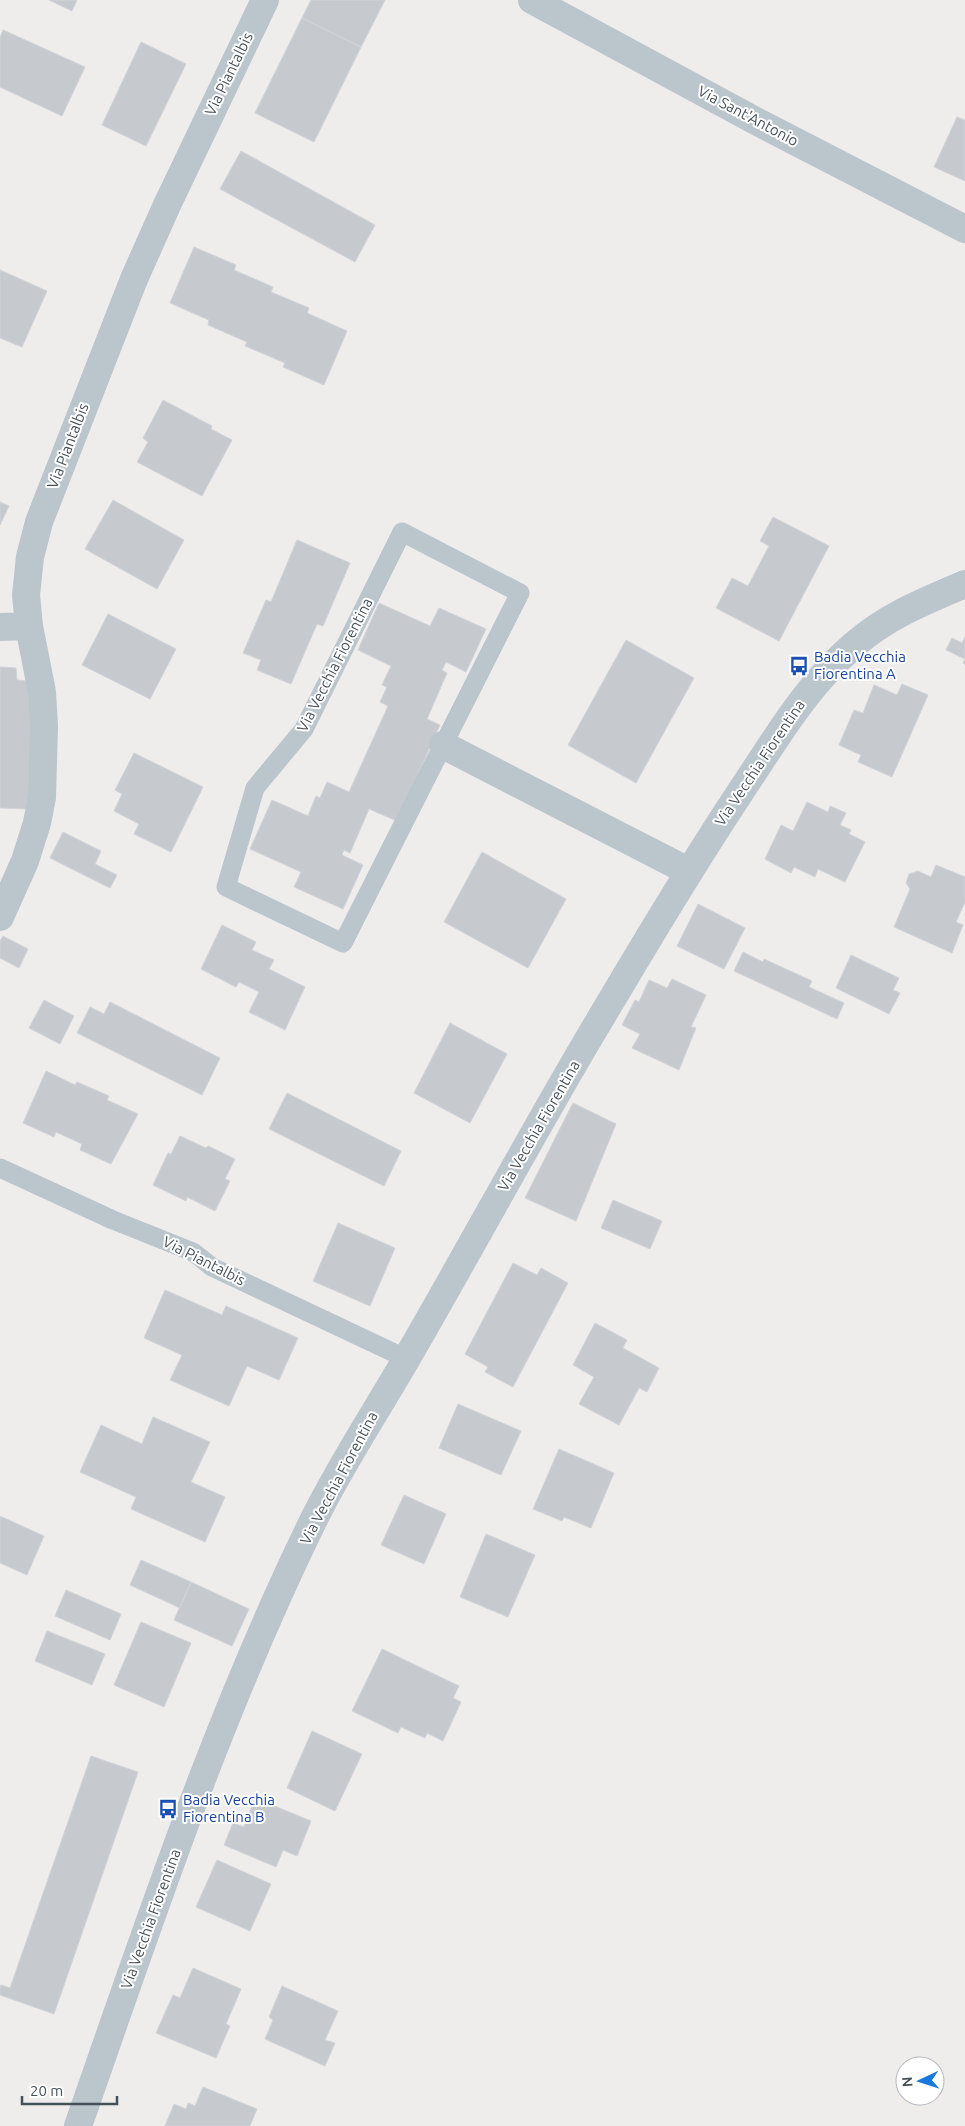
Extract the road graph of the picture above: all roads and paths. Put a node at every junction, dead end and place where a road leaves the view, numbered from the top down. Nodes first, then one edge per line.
1 (266, 0) edge
2 (532, 0) edge
3 (965, 229) edge
4 (965, 584) edge
5 (29, 626) junction
6 (0, 627) edge
7 (443, 745) junction
8 (688, 871) junction
9 (0, 917) edge
10 (0, 1168) edge
11 (407, 1359) junction
12 (78, 2126) edge

1 - 5 street, Via Piantalbis
2 - 3 street, Via Sant'Antonio
4 - 8 street, Via Vecchia Fiorentina
5 - 6 street
5 - 9 street, Via Piantalbis
7 - 7 lane, Via Vecchia Fiorentina
7 - 8 street
8 - 11 street, Via Vecchia Fiorentina
10 - 11 lane, Via Piantalbis
11 - 12 street, Via Vecchia Fiorentina

